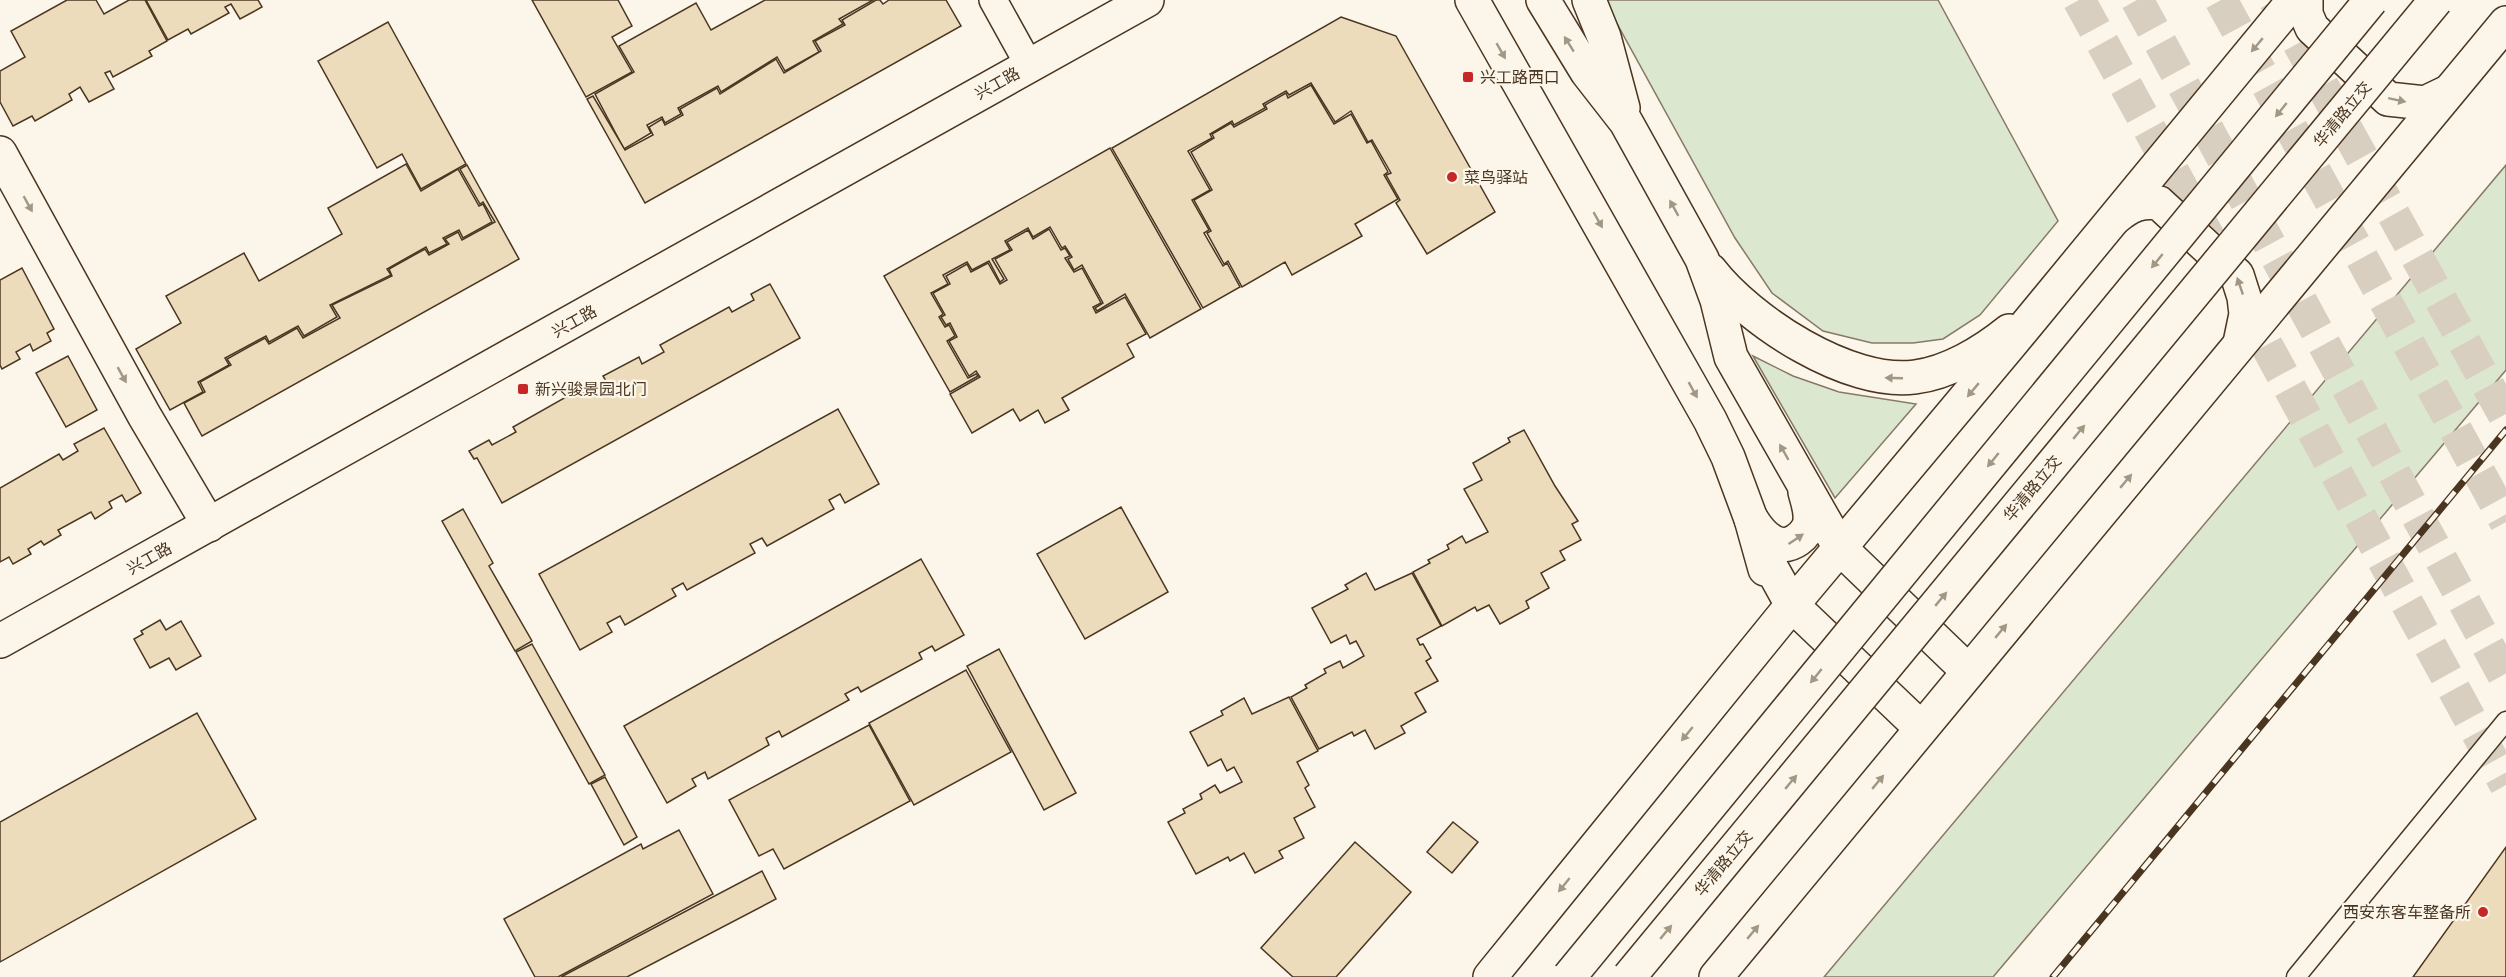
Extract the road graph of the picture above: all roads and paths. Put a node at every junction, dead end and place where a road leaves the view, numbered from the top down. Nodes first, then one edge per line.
1 (993, 0) edge
2 (1147, 0) edge
3 (1472, 0) edge
4 (1543, 0) edge
5 (1589, 0) edge
6 (2294, 0) edge
7 (2306, 0) edge
8 (2371, 0) edge
9 (2436, 0) edge
10 (2506, 23) edge
11 (1029, 65) junction
12 (2448, 92) junction
13 (1640, 145) junction
14 (0, 153) edge
15 (2111, 221) junction
16 (1702, 259) junction
17 (2066, 277) junction
18 (2240, 343) junction
19 (1802, 485) junction
20 (209, 525) junction
21 (1756, 533) junction
22 (1840, 548) junction
23 (1792, 605) junction
24 (0, 641) edge
25 (1968, 671) junction
26 (1714, 701) junction
27 (2506, 721) edge
28 (1921, 728) junction
29 (1490, 977) edge
30 (1569, 977) edge
31 (1629, 977) edge
32 (1716, 977) edge
33 (2296, 977) edge

1 - 11 street
2 - 11 main road, 兴工路
3 -> 21 main road
13 -> 4 main road
5 - 13 main road
6 -> 15 main road
7 -> 12 main road
8 -> 30 main road, bridge
31 -> 9 main road, 华清路立交, bridge
10 - 12 main road
11 - 20 main road, 兴工路
12 - 18 main road
16 -> 13 main road
14 -> 20 main road
15 - 17 main road
18 -> 15 main road
17 -> 16 main road
19 -> 16 main road
17 -> 22 main road
25 -> 18 main road
21 -> 19 main road
19 - 22 main road
20 - 24 main road, 兴工路
21 - 23 main road
21 - 26 main road
22 - 23 main road
22 - 25 main road
23 - 26 main road
23 - 28 main road
25 - 28 main road
26 -> 29 main road
27 - 33 lane
32 -> 28 main road

